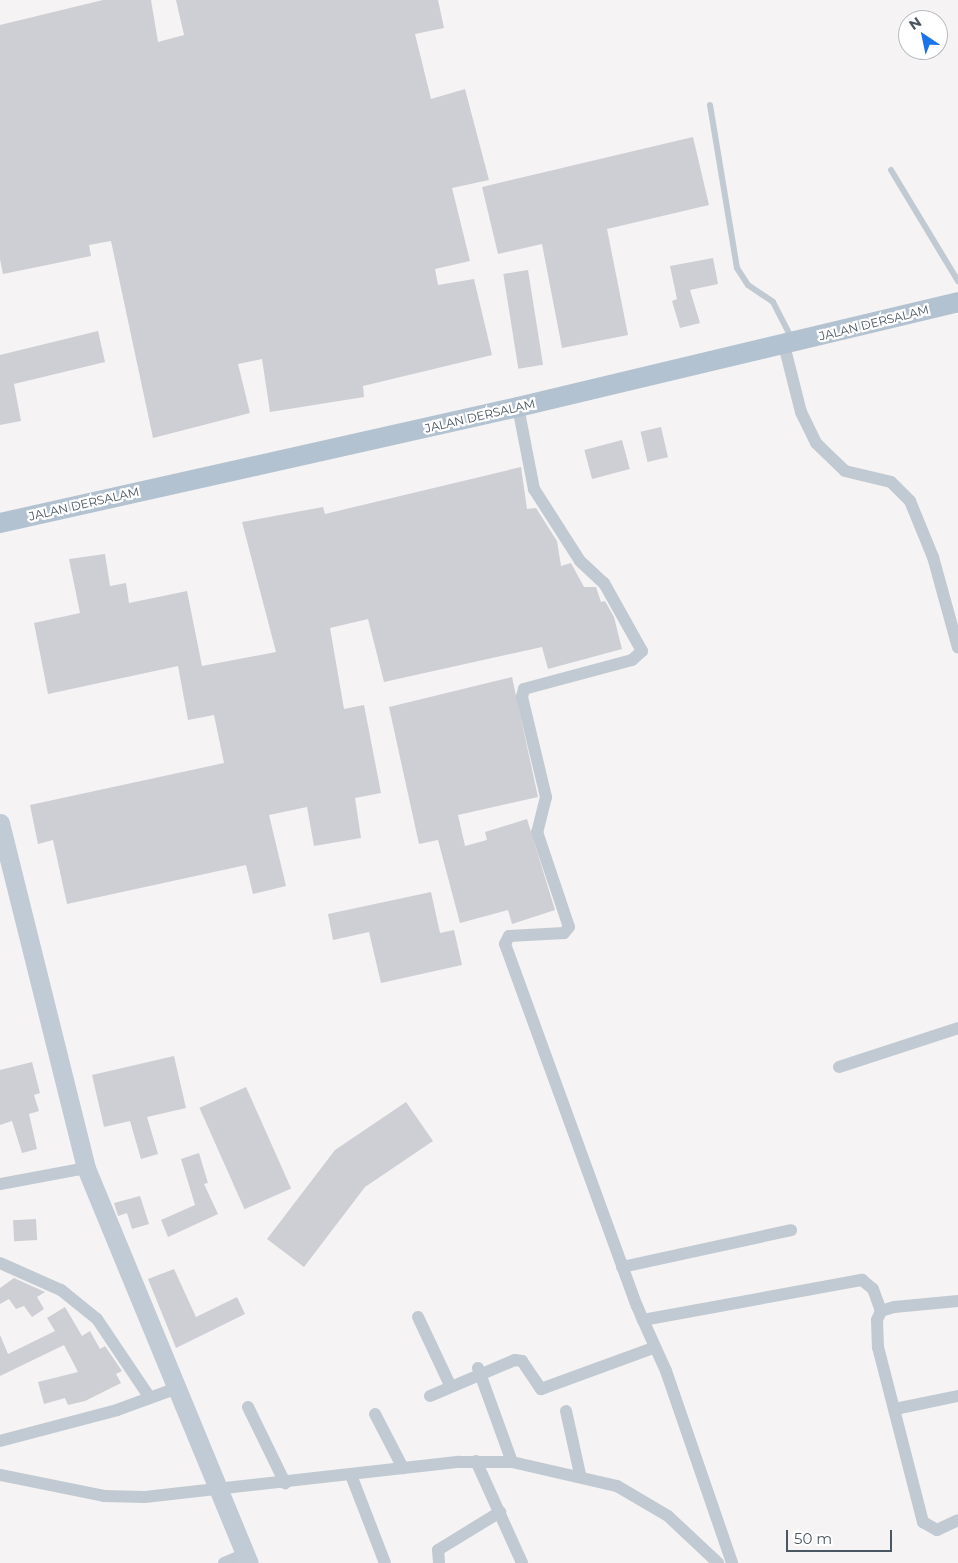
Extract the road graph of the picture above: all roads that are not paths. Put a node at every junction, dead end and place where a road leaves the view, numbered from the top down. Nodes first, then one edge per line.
1 (710, 105) dead end
2 (891, 170) dead end
3 (958, 281) edge
4 (958, 302) edge
5 (789, 344) junction
6 (518, 407) junction
7 (0, 523) edge
8 (958, 648) edge
9 (0, 823) edge
10 (958, 1028) edge
11 (839, 1067) dead end
12 (86, 1168) junction
13 (0, 1184) edge
14 (791, 1230) dead end
15 (0, 1263) edge
16 (622, 1267) junction
17 (958, 1302) edge
18 (881, 1312) junction
19 (418, 1317) dead end
20 (643, 1320) junction
21 (653, 1348) junction
22 (479, 1371) junction
23 (450, 1385) junction
24 (177, 1388) junction
25 (430, 1396) dead end
26 (958, 1396) edge
27 (150, 1398) junction
28 (248, 1407) dead end
29 (895, 1409) junction
30 (566, 1411) dead end
31 (375, 1414) dead end
32 (0, 1441) edge
33 (476, 1461) junction
34 (512, 1462) junction
35 (403, 1468) junction
36 (580, 1474) junction
37 (0, 1475) edge
38 (352, 1475) junction
39 (285, 1484) junction
40 (219, 1491) junction
41 (500, 1512) junction
42 (958, 1520) edge
43 (247, 1559) edge
44 (224, 1563) edge
45 (385, 1563) edge
46 (439, 1563) edge
47 (522, 1563) edge
48 (718, 1563) edge
49 (732, 1563) edge

1 - 5 lane
2 - 3 lane
4 - 5 main road, JALAN DERSALAM
5 - 6 main road, JALAN DERSALAM
5 - 8 street
6 - 7 main road, JALAN DERSALAM
6 - 16 street
9 - 12 main road
10 - 11 street
12 - 13 street
12 - 24 main road
14 - 16 street
15 - 27 street
16 - 20 street
17 - 18 street
18 - 20 street
18 - 29 street
19 - 23 street
20 - 21 street
21 - 22 street
21 - 49 street
22 - 23 street
22 - 34 street
23 - 25 street
24 - 27 street
24 - 40 main road
26 - 29 street
27 - 32 street
28 - 39 street
29 - 42 street
30 - 36 street
31 - 35 street
33 - 34 street
33 - 35 street
33 - 41 street
34 - 36 street
35 - 38 street
36 - 48 street
37 - 40 street
38 - 39 street
38 - 45 street
39 - 40 street
40 - 43 main road
41 - 46 street
41 - 47 street
43 - 44 street

